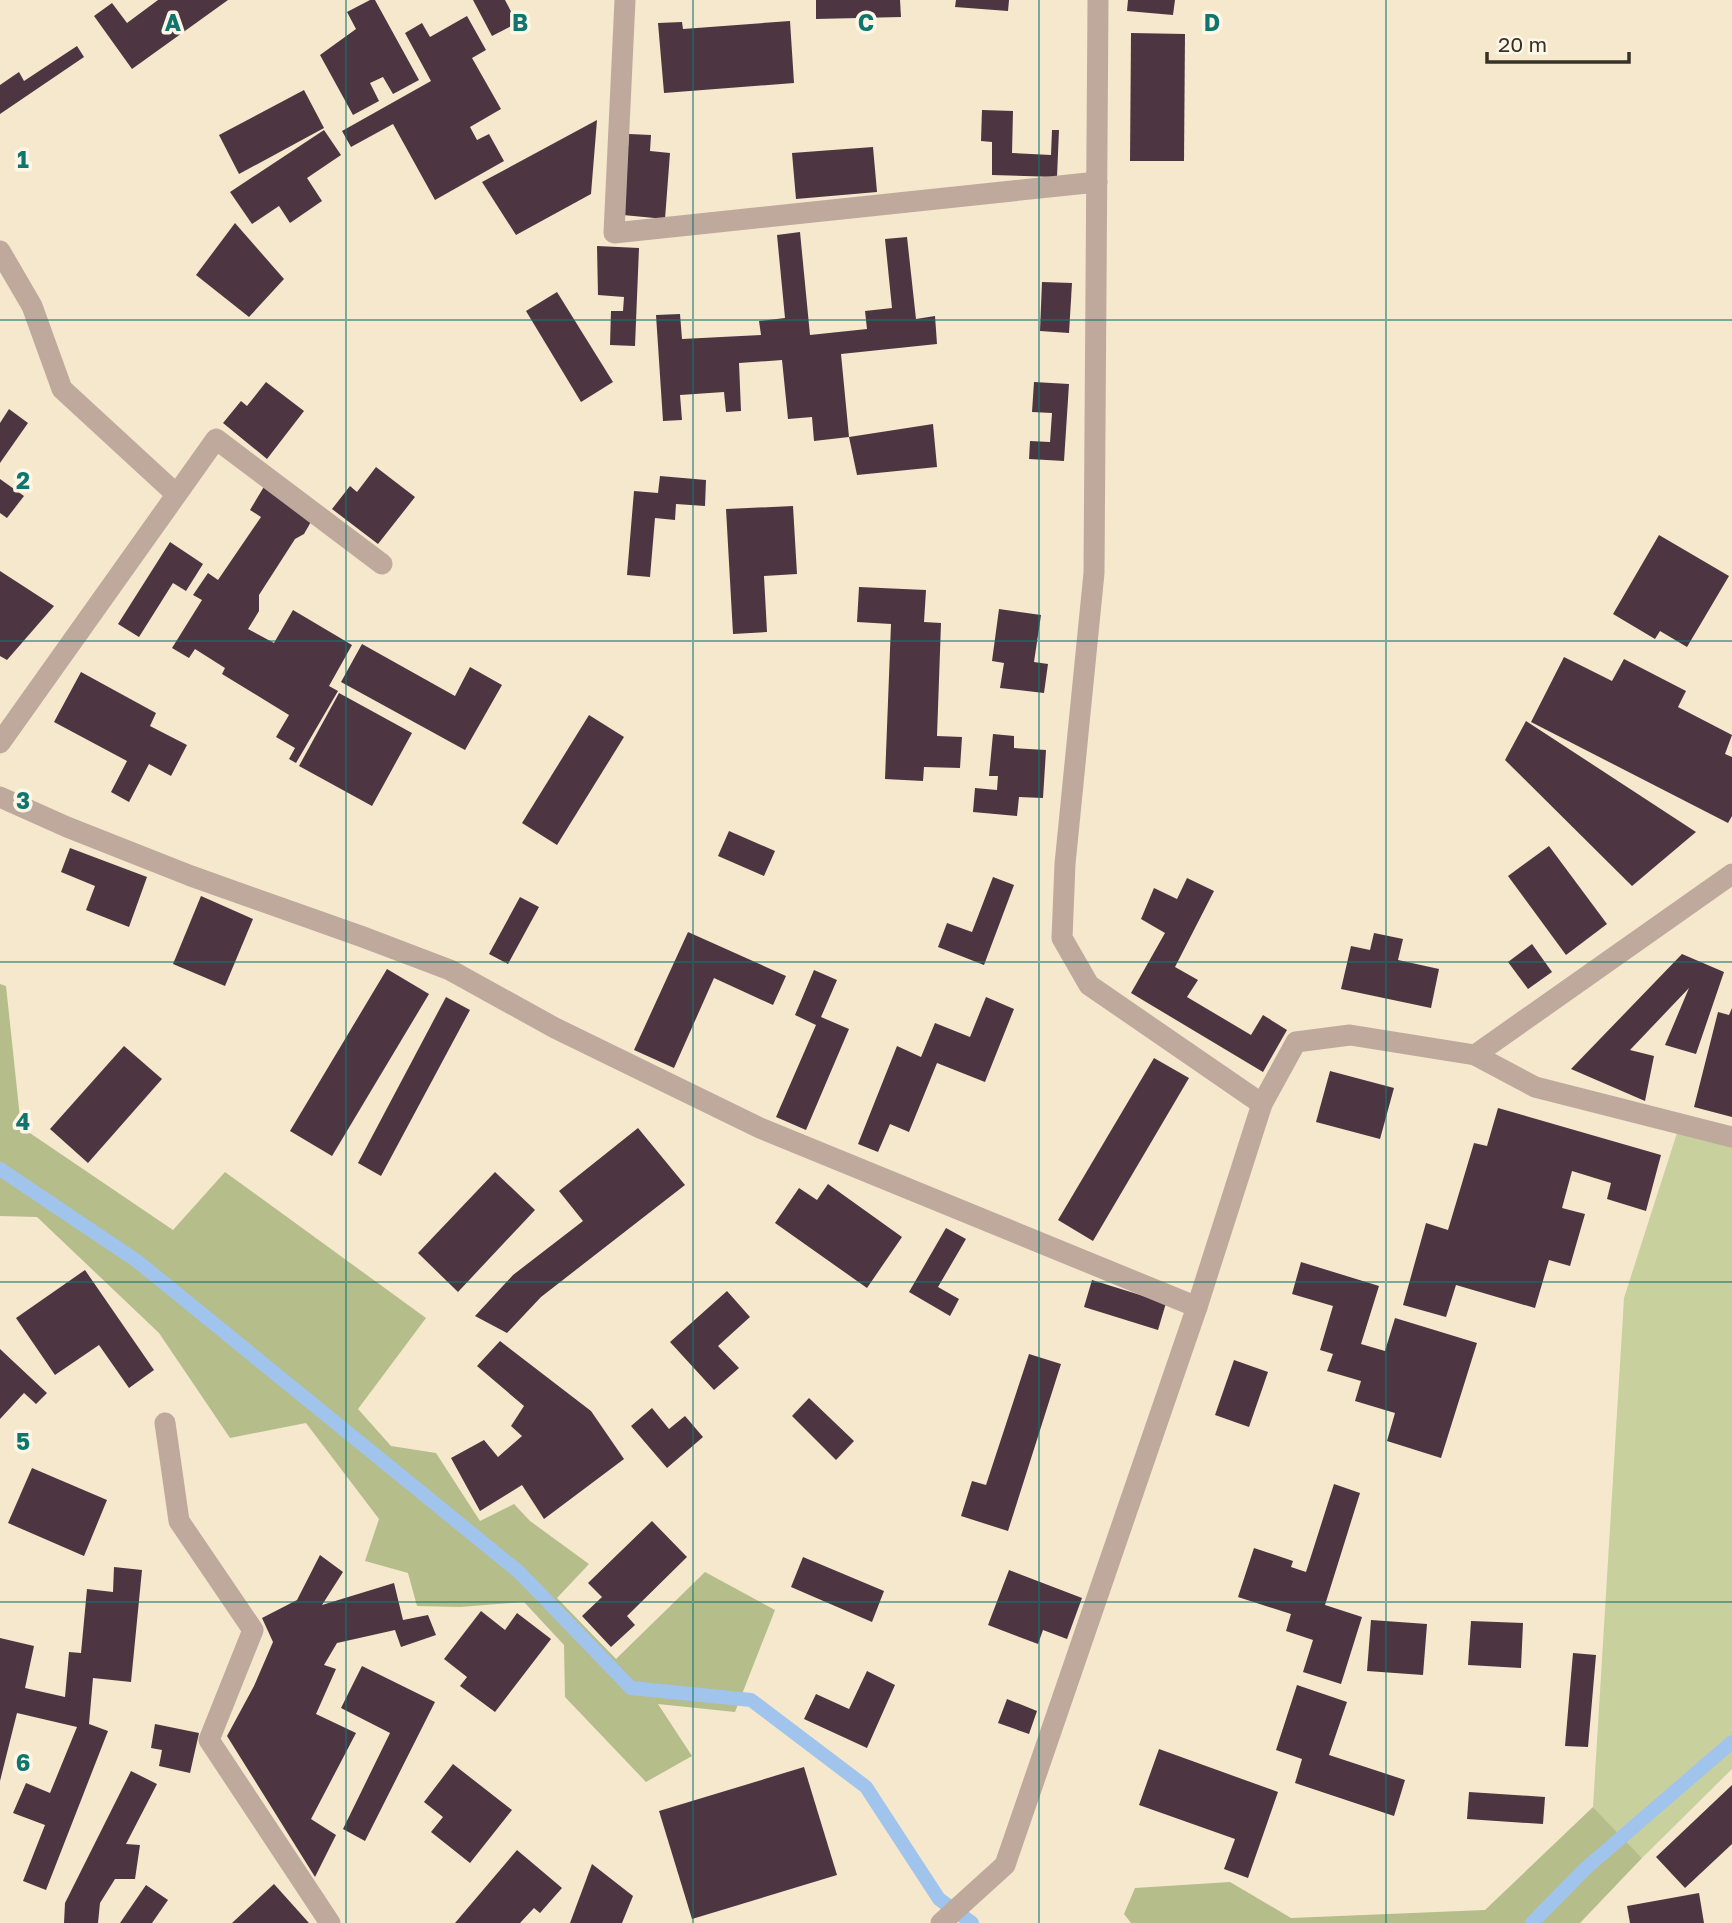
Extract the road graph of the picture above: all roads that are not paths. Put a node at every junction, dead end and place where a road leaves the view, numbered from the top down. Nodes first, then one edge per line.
1 (625, 0) edge
2 (1098, 0) edge
3 (1097, 182) junction
4 (0, 250) edge
5 (176, 494) junction
6 (382, 564) dead end
7 (0, 743) edge
8 (0, 797) edge
9 (1732, 874) edge
10 (1475, 1055) junction
11 (1262, 1104) junction
12 (1732, 1137) edge
13 (1197, 1307) junction
14 (164, 1423) dead end
15 (330, 1923) edge
16 (941, 1923) edge

1 - 3 street
2 - 3 street
3 - 11 street
4 - 5 street
5 - 6 street
5 - 7 street
8 - 13 street
9 - 10 street
10 - 11 street
10 - 12 street
11 - 13 street
13 - 16 street
14 - 15 street

